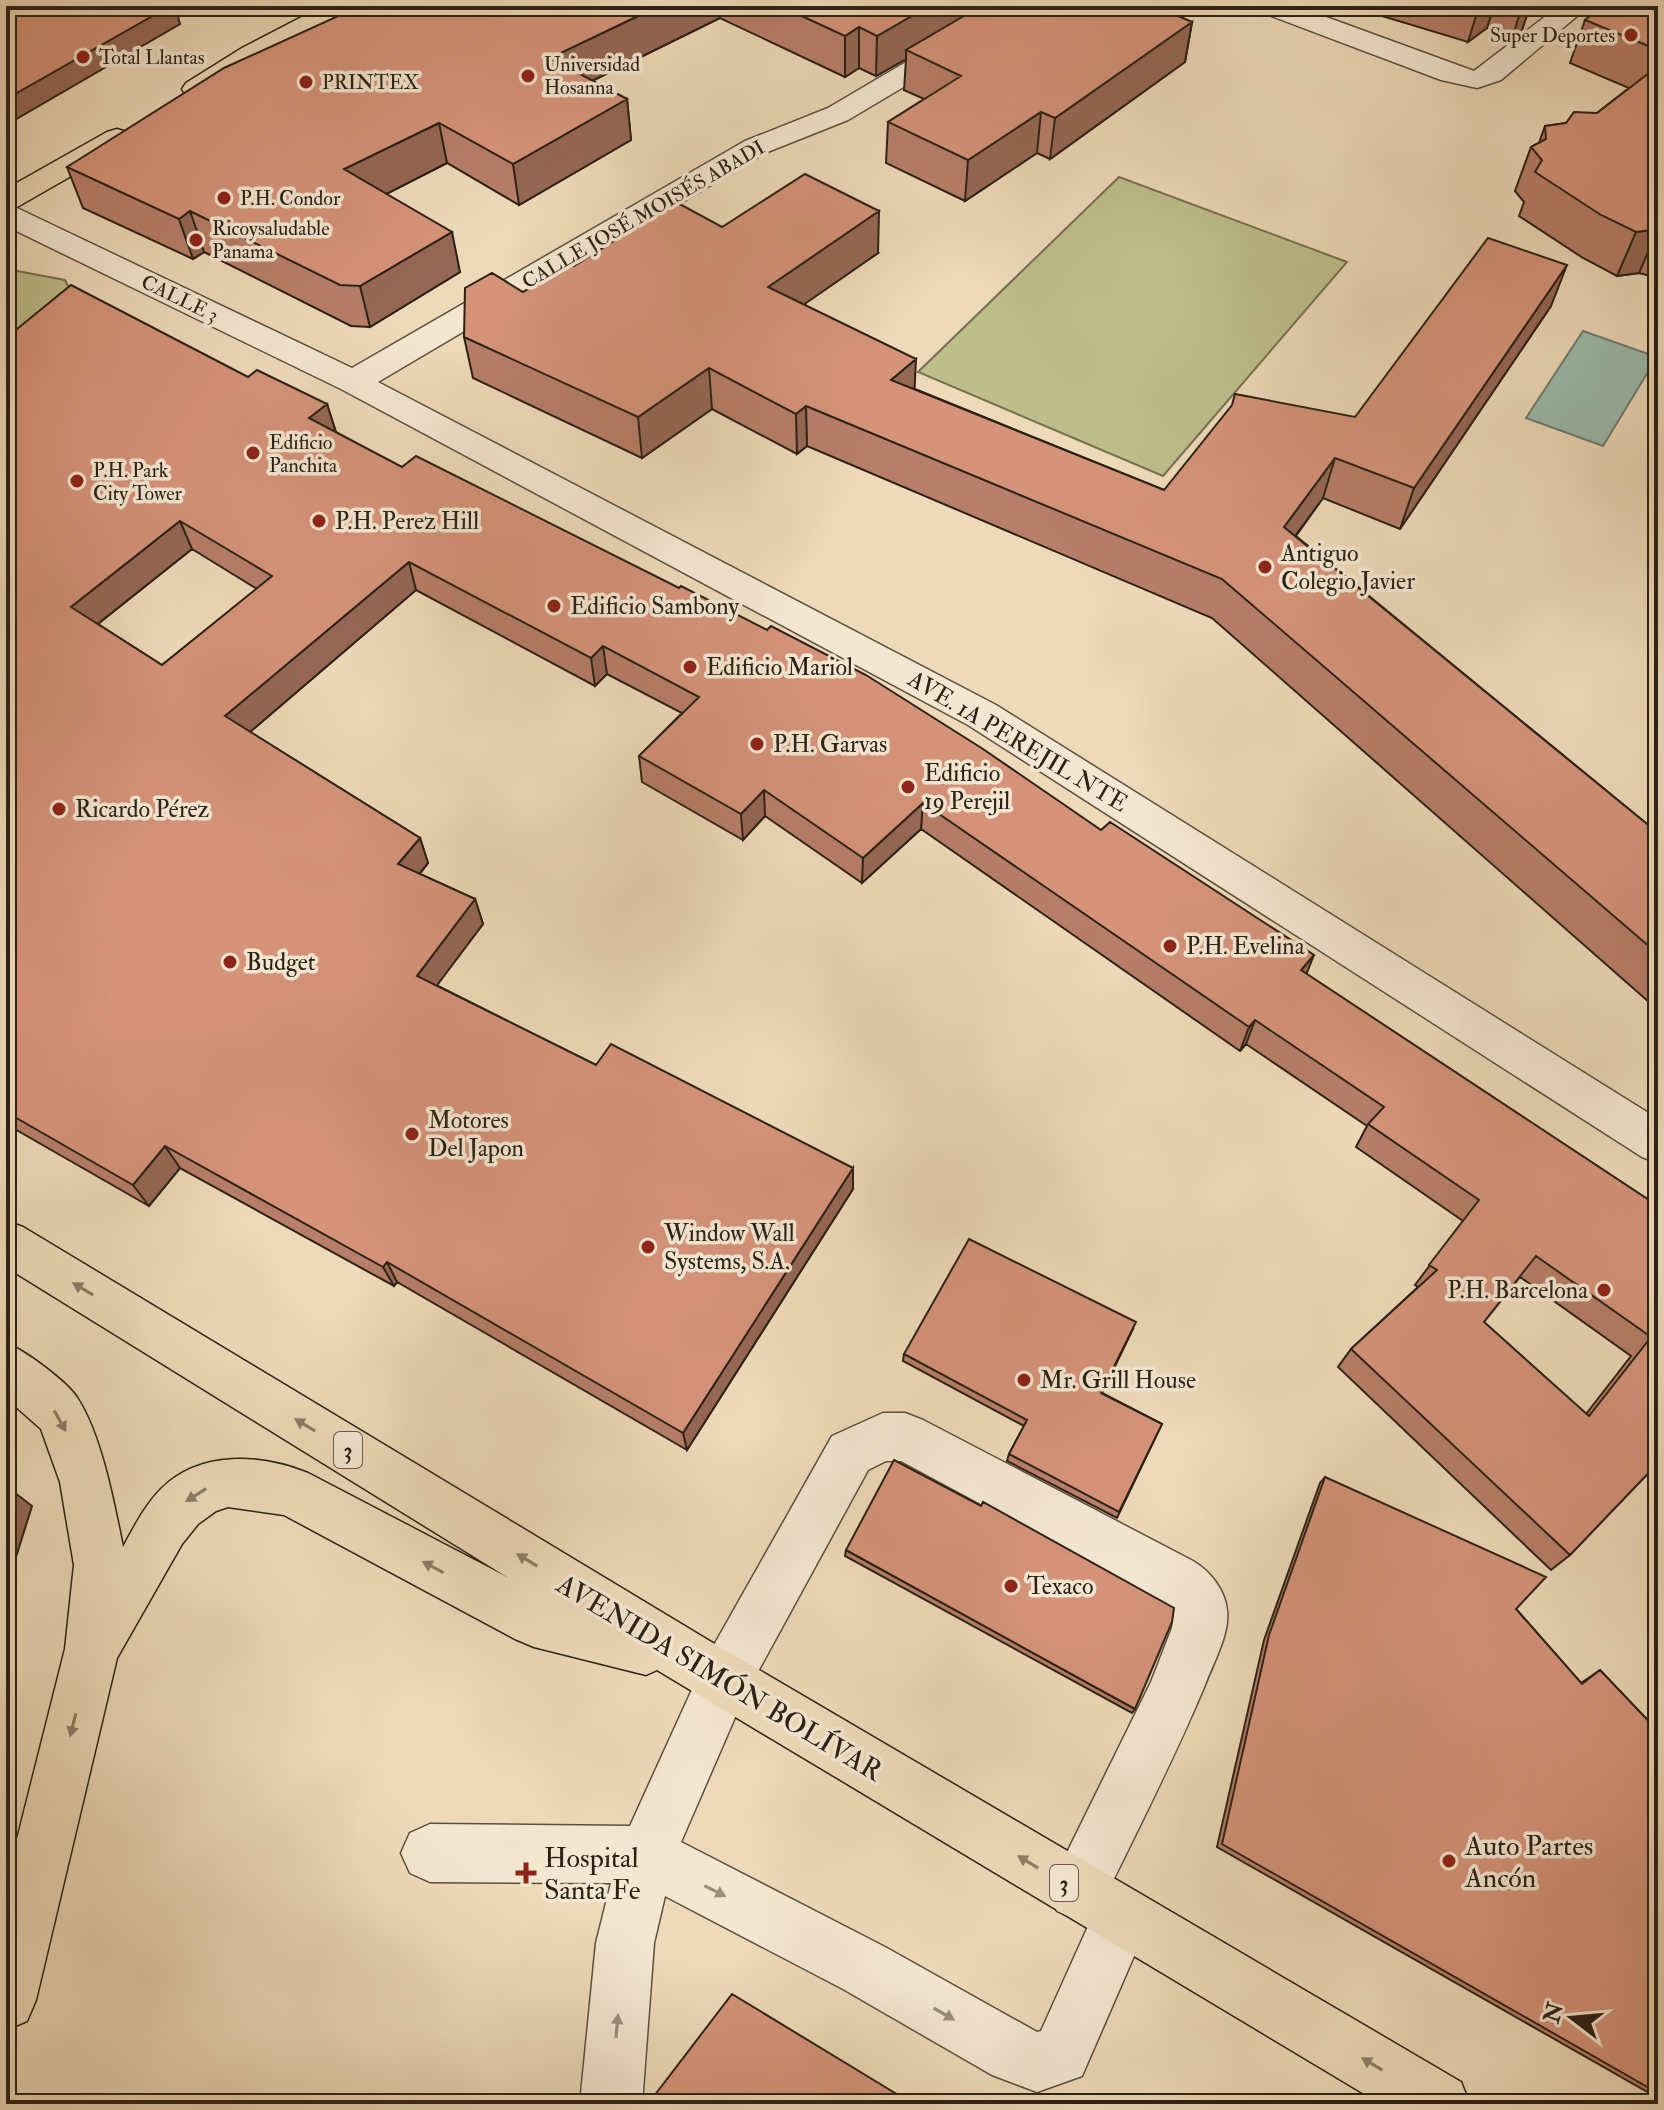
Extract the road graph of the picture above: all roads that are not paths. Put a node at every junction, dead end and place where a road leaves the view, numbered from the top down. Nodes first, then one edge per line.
1 (344, 6) edge
2 (1020, 6) edge
3 (1271, 6) edge
4 (1576, 6) edge
5 (171, 104) edge
6 (144, 121) edge
7 (6, 201) edge
8 (6, 214) edge
9 (353, 382) junction
10 (1658, 1143) edge
11 (6, 1242) edge
12 (6, 1366) edge
13 (92, 1649) junction
14 (707, 1670) junction
15 (430, 1853) dead end
16 (646, 1855) junction
17 (1100, 1904) junction
18 (6, 2000) edge
19 (611, 2104) edge
20 (1439, 2104) edge

1 - 5 main road
2 - 9 street, CALLE JOSÉ MOISÉS ABADI
3 - 4 street
6 - 7 main road
8 - 9 street, CALLE 3
9 - 10 street, AVE. 1A PEREJIL NTE
14 -> 11 main road, AVENIDA SIMÓN BOLÍVAR / 3
12 -> 13 main road
14 -> 13 main road
13 -> 18 main road
14 - 16 street
17 -> 14 main road, AVENIDA SIMÓN BOLÍVAR / 3
14 - 17 street
15 - 16 street
16 -> 17 street
19 -> 16 street
20 -> 17 main road, AVENIDA SIMÓN BOLÍVAR / 3

